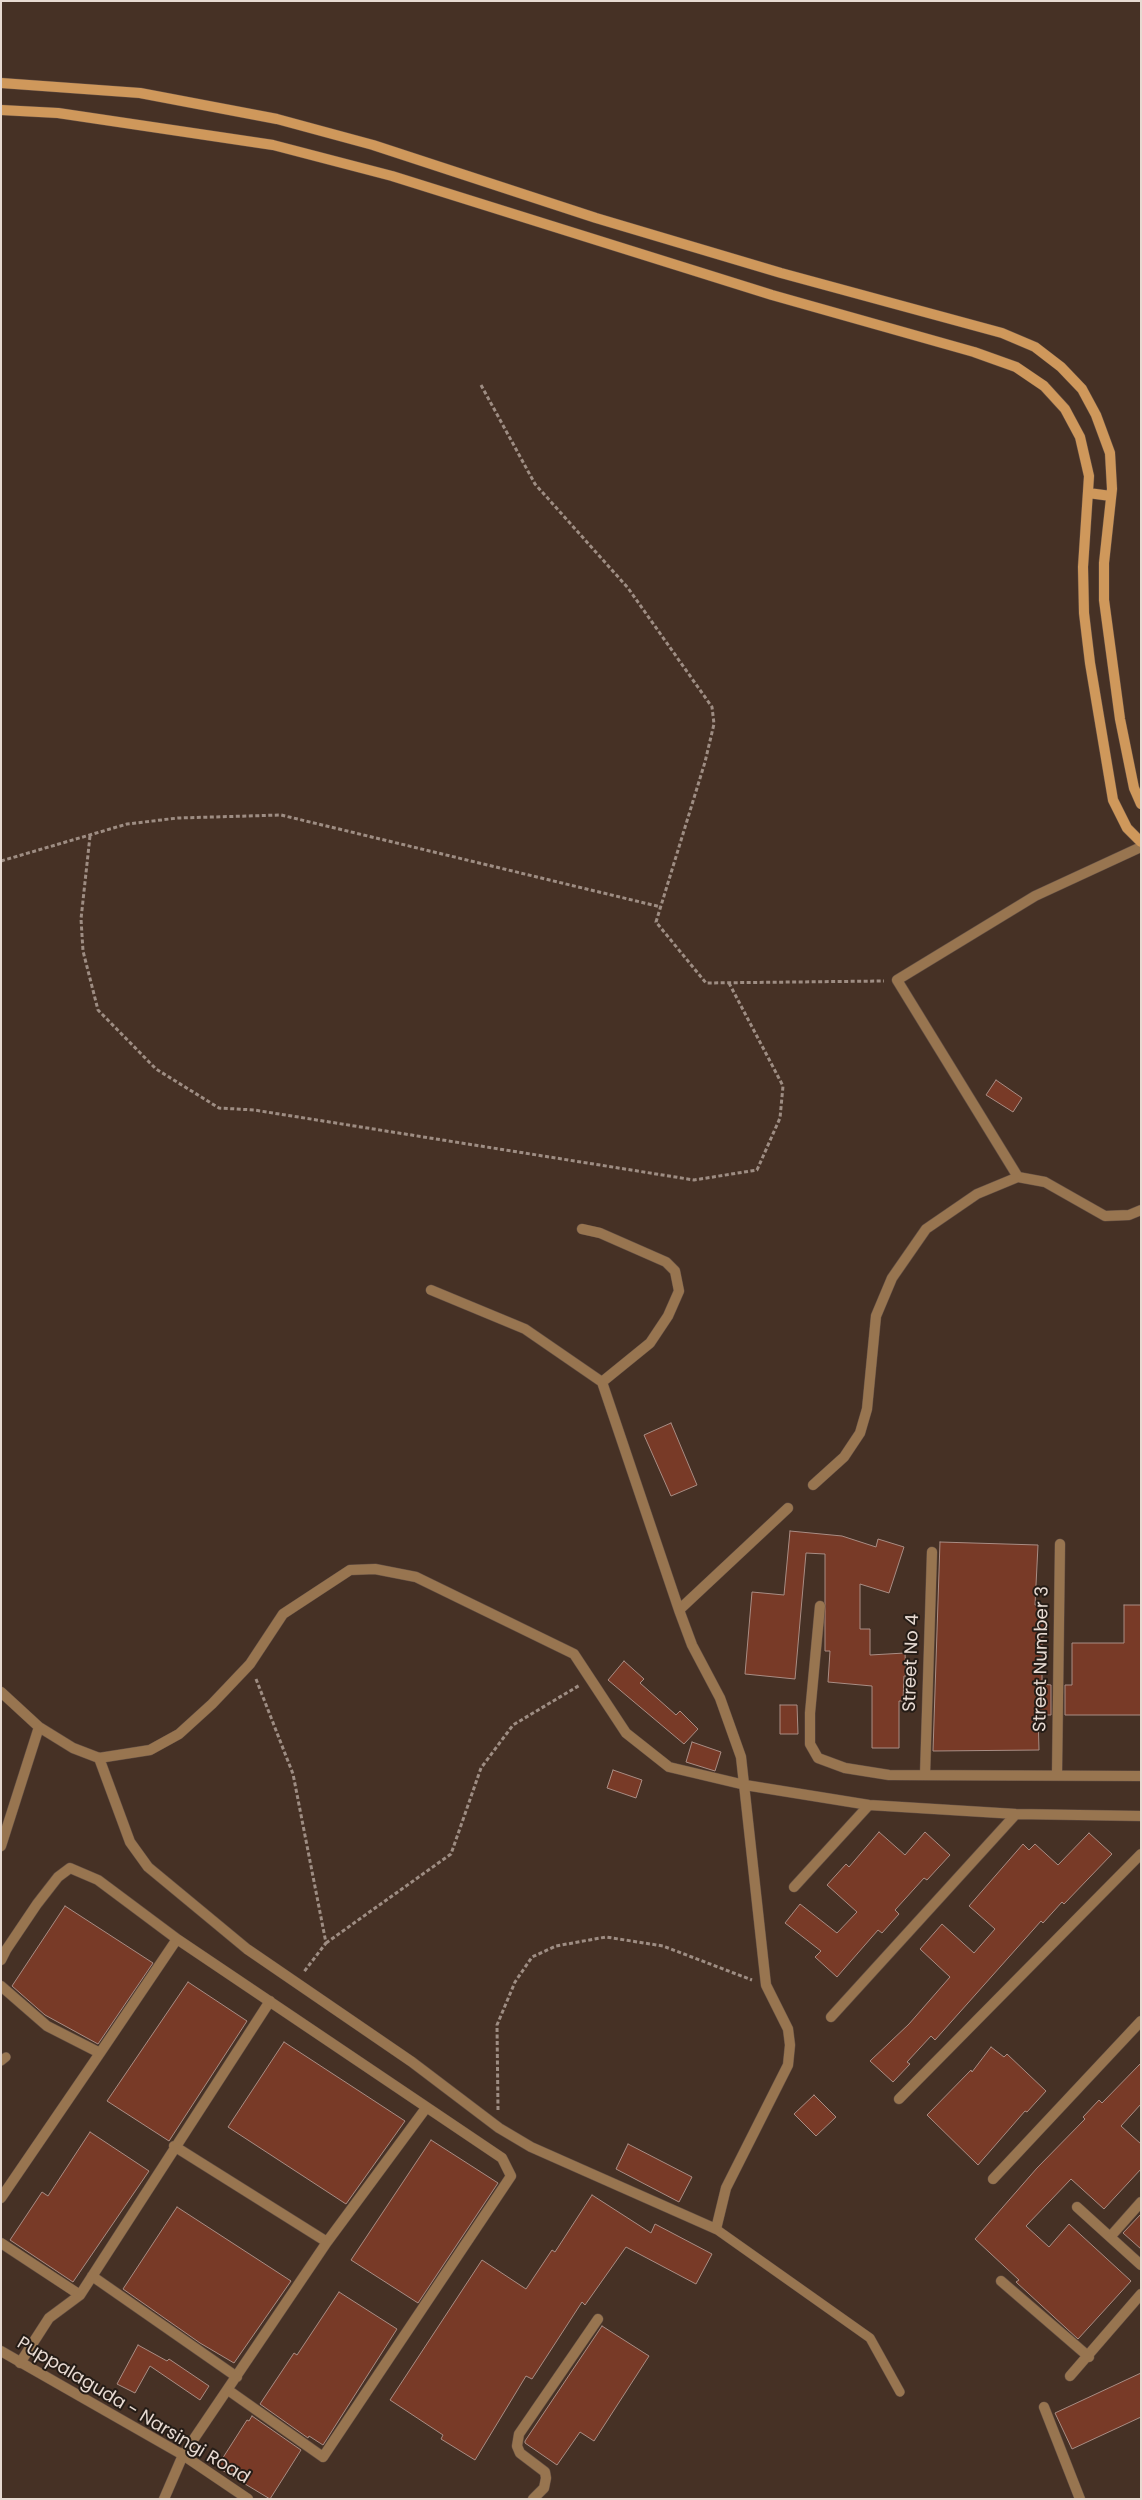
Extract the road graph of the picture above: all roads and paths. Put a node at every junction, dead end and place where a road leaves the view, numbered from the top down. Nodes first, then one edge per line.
1 (1, 83) edge
2 (1, 110) edge
3 (481, 385) dead end
4 (1088, 493) junction
5 (1111, 496) junction
6 (1141, 804) edge
7 (90, 836) junction
8 (1141, 842) edge
9 (1141, 847) edge
10 (1, 861) edge
11 (660, 907) junction
12 (897, 980) junction
13 (729, 984) junction
14 (1018, 1177) junction
15 (1141, 1210) edge
16 (582, 1230) dead end
17 (431, 1290) dead end
18 (602, 1382) junction
19 (813, 1485) dead end
20 (788, 1508) dead end
21 (1060, 1544) dead end
22 (932, 1552) dead end
23 (820, 1606) dead end
24 (679, 1610) junction
25 (250, 1664) junction
26 (591, 1678) junction
27 (1, 1692) edge
28 (38, 1727) junction
29 (99, 1758) junction
30 (925, 1775) junction
31 (1057, 1775) junction
32 (1141, 1776) edge
33 (745, 1785) junction
34 (870, 1805) junction
35 (1016, 1814) junction
36 (1141, 1816) edge
37 (1, 1846) edge
38 (1141, 1854) edge
39 (794, 1887) dead end
40 (177, 1939) junction
41 (326, 1943) junction
42 (1, 1960) edge
43 (297, 1982) junction
44 (766, 1985) junction
45 (1, 1986) edge
46 (270, 2001) junction
47 (831, 2018) dead end
48 (1141, 2021) edge
49 (100, 2053) junction
50 (899, 2099) dead end
51 (426, 2108) junction
52 (498, 2128) junction
53 (174, 2146) junction
54 (993, 2179) dead end
55 (1, 2198) edge
56 (1141, 2202) edge
57 (1077, 2207) dead end
58 (716, 2229) junction
59 (1110, 2237) junction
60 (327, 2242) junction
61 (1, 2243) edge
62 (1141, 2265) edge
63 (92, 2276) junction
64 (1002, 2281) dead end
65 (1141, 2294) edge
66 (80, 2295) junction
67 (598, 2319) dead end
68 (1, 2350) edge
69 (1089, 2357) junction
70 (20, 2363) junction
71 (1070, 2376) dead end
72 (237, 2377) junction
73 (228, 2390) junction
74 (900, 2392) dead end
75 (1044, 2406) dead end
76 (183, 2455) junction
77 (164, 2499) edge
78 (248, 2499) edge
79 (533, 2499) edge
80 (1080, 2499) edge

1 - 5 main road
2 - 4 main road
3 - 11 path
4 - 5 main road
4 - 8 main road
5 - 6 main road
7 - 10 path
7 - 11 path
7 - 13 path
9 - 12 street
11 - 13 path
12 - 13 path
12 - 14 street
14 - 15 street
14 - 19 street
16 - 18 street
17 - 18 street
18 - 24 street
20 - 24 street
21 - 31 street, Street Number 3
22 - 30 street, Street No 4
23 - 30 street
24 - 33 street
25 - 26 street
25 - 29 street
25 - 41 path
26 - 33 street
26 - 41 path
27 - 28 street
28 - 29 street
28 - 37 street
29 - 43 street
30 - 31 street
31 - 32 street
33 - 34 street
33 - 44 street
34 - 35 street
34 - 39 street
35 - 36 street
35 - 47 street
38 - 50 street
40 - 42 street
40 - 46 street
40 - 49 street
41 - 43 path
43 - 52 street
44 - 52 path
44 - 58 street
45 - 49 street
46 - 51 street
46 - 53 street
48 - 54 street
49 - 55 street
51 - 60 street
51 - 73 street
52 - 58 street
53 - 60 street
53 - 63 street
56 - 59 street
57 - 59 street
58 - 74 lane
59 - 62 street
60 - 72 street
61 - 66 street
63 - 66 street
63 - 72 street
64 - 69 street
65 - 69 street
66 - 70 street
67 - 79 street
68 - 70 street, Puppalaguda - Narsingi Road
69 - 71 street
70 - 76 street, Puppalaguda - Narsingi Road
72 - 73 street
73 - 76 street
75 - 80 street
76 - 77 street
76 - 78 street, Puppalaguda - Narsingi Road

